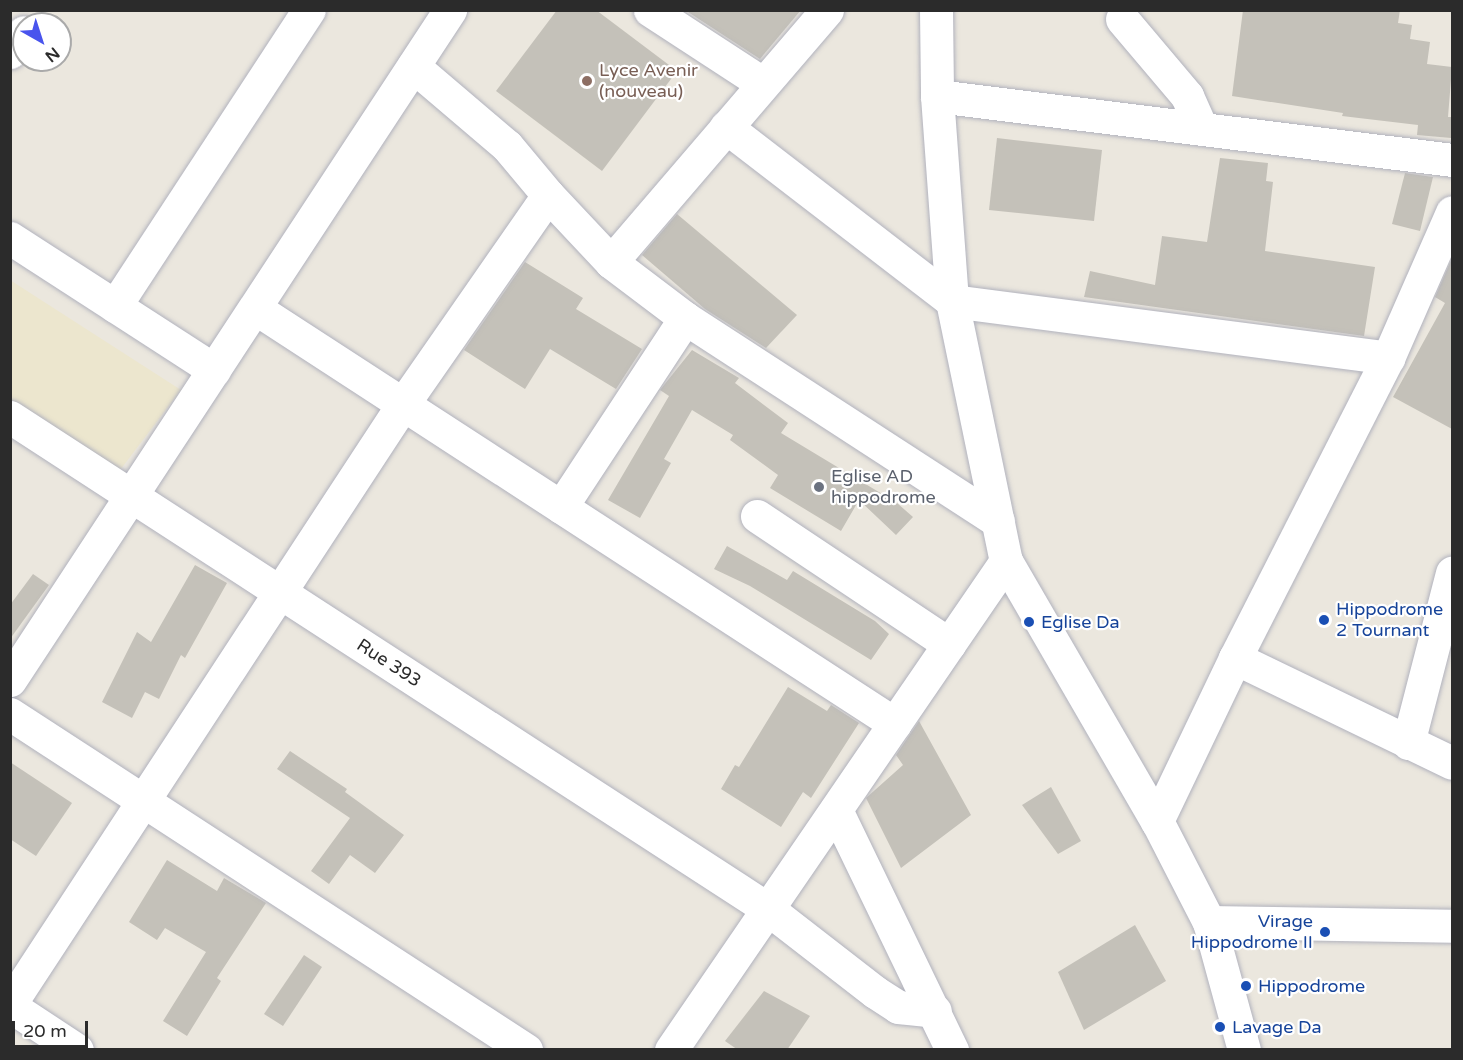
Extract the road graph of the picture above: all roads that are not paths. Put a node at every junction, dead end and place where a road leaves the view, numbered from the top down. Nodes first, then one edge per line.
1 (309, 10) edge
2 (450, 10) edge
3 (650, 10) edge
4 (827, 10) edge
5 (936, 10) edge
6 (1122, 19) dead end
7 (413, 66) junction
8 (762, 83) junction
9 (937, 96) junction
10 (726, 127) junction
11 (1202, 129) junction
12 (1452, 159) edge
13 (548, 195) junction
14 (1452, 212) edge
15 (10, 237) edge
16 (611, 262) junction
17 (952, 301) junction
18 (115, 306) junction
19 (255, 308) junction
20 (685, 318) junction
21 (1388, 358) junction
22 (214, 370) junction
23 (403, 404) junction
24 (10, 417) edge
25 (132, 496) junction
26 (561, 507) junction
27 (757, 516) dead end
28 (998, 521) junction
29 (1006, 561) junction
30 (1452, 573) edge
31 (280, 592) junction
32 (949, 644) junction
33 (1235, 658) junction
34 (10, 680) edge
35 (10, 714) edge
36 (895, 724) junction
37 (1408, 742) junction
38 (1452, 763) edge
39 (144, 801) junction
40 (836, 810) junction
41 (1157, 821) junction
42 (768, 909) junction
43 (1209, 922) junction
44 (1452, 926) edge
45 (10, 1005) edge
46 (935, 1011) junction
47 (77, 1050) edge
48 (526, 1050) edge
49 (671, 1050) edge
50 (952, 1050) edge
51 (1244, 1050) edge

1 - 18 street
2 - 7 street
3 - 8 street
4 - 8 street
5 - 9 street
6 - 11 street
7 - 13 street
7 - 19 street
8 - 10 street
9 - 11 street
9 - 17 street
10 - 16 street
10 - 17 street
11 - 12 street
13 - 16 street
13 - 23 street
14 - 21 street
15 - 18 street
16 - 20 street
17 - 21 street
17 - 28 street
18 - 22 street
19 - 22 street
19 - 23 street
20 - 26 street
20 - 28 street
21 - 33 street
22 - 25 street
23 - 26 street
23 - 31 street
24 - 25 street, Rue 393
25 - 31 street, Rue 393
25 - 34 street
26 - 36 street
27 - 32 street
28 - 29 street
29 - 32 street
29 - 41 street
30 - 37 street
31 - 39 street
31 - 42 street, Rue 393
32 - 36 street
33 - 37 street
33 - 41 street
35 - 39 street
36 - 40 street
37 - 38 street
39 - 45 street
39 - 48 street
40 - 42 street
40 - 46 street
41 - 43 street
42 - 46 street, Rue 393
42 - 49 street
43 - 44 street
43 - 51 street
45 - 47 street
46 - 50 street

